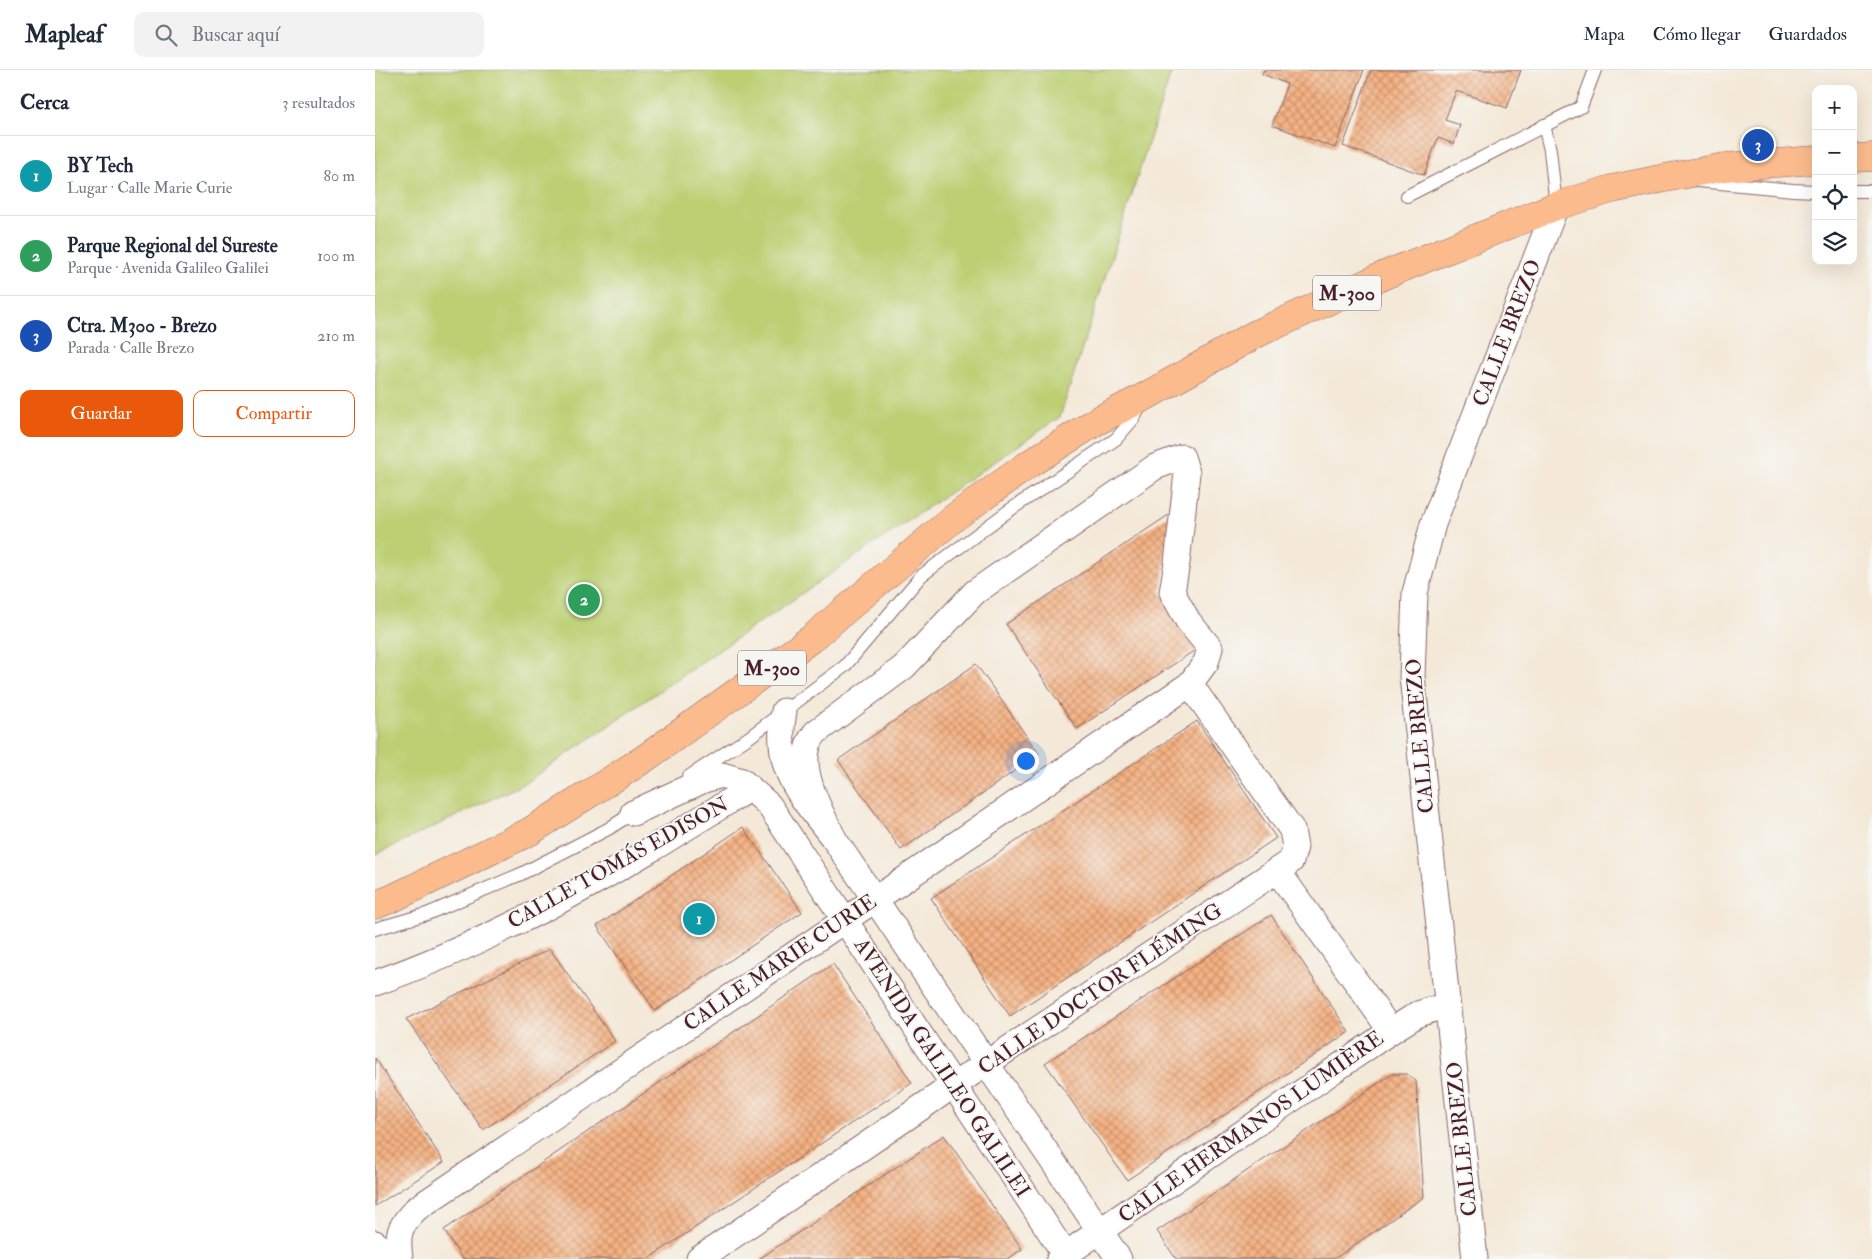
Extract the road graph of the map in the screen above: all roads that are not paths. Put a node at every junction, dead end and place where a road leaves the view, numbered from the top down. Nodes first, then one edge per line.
1 (1595, 70) edge
2 (1544, 125) junction
3 (1872, 157) edge
4 (1857, 158) edge
5 (1812, 160) edge
6 (1665, 178) junction
7 (1812, 190) edge
8 (1872, 190) edge
9 (1857, 191) edge
10 (1407, 196) dead end
11 (1556, 206) junction
12 (1146, 396) junction
13 (1190, 684) junction
14 (784, 711) junction
15 (750, 788) junction
16 (633, 813) junction
17 (834, 839) junction
18 (1277, 870) junction
19 (875, 899) junction
20 (375, 904) edge
21 (845, 920) junction
22 (375, 929) edge
23 (375, 983) edge
24 (1447, 1005) junction
25 (1391, 1031) junction
26 (987, 1065) junction
27 (954, 1085) junction
28 (1100, 1231) junction
29 (375, 1243) edge
30 (1064, 1258) edge
31 (394, 1259) edge
32 (400, 1259) edge
33 (699, 1259) edge
34 (1119, 1259) edge
35 (1475, 1259) edge

1 - 2 lane
2 - 10 lane
2 - 11 lane
3 - 4 main road
5 - 6 main road, M-300
6 - 7 lane
6 - 11 main road, M-300
8 - 9 lane
11 - 12 main road, M-300
11 - 24 street, CALLE BREZO
12 - 14 lane
12 - 20 main road, M-300
13 - 17 street
13 - 18 street
13 - 19 street, CALLE MARIE CURIE
14 - 16 lane
14 - 17 street, AVENIDA GALILEO GALILEI
15 - 16 street, AVENIDA GALILEO GALILEI
15 - 21 street, AVENIDA GALILEO GALILEI
15 - 23 street, CALLE TOMÁS EDISON
16 - 22 lane
17 - 19 street, AVENIDA GALILEO GALILEI
18 - 25 street
18 - 26 street, CALLE DOCTOR FLÉMING
19 - 21 street, CALLE MARIE CURIE
19 - 26 street, AVENIDA GALILEO GALILEI
21 - 27 street, AVENIDA GALILEO GALILEI
21 - 32 street, CALLE MARIE CURIE
24 - 25 street, CALLE HERMANOS LUMIÈRE
24 - 35 street, CALLE BREZO
25 - 28 street, CALLE HERMANOS LUMIÈRE
26 - 27 street, CALLE DOCTOR FLÉMING
26 - 28 street, AVENIDA GALILEO GALILEI
27 - 30 street, AVENIDA GALILEO GALILEI
27 - 33 street, CALLE DOCTOR FLÉMING
28 - 30 street, CALLE HERMANOS LUMIÈRE
28 - 34 street, AVENIDA GALILEO GALILEI
29 - 31 street

